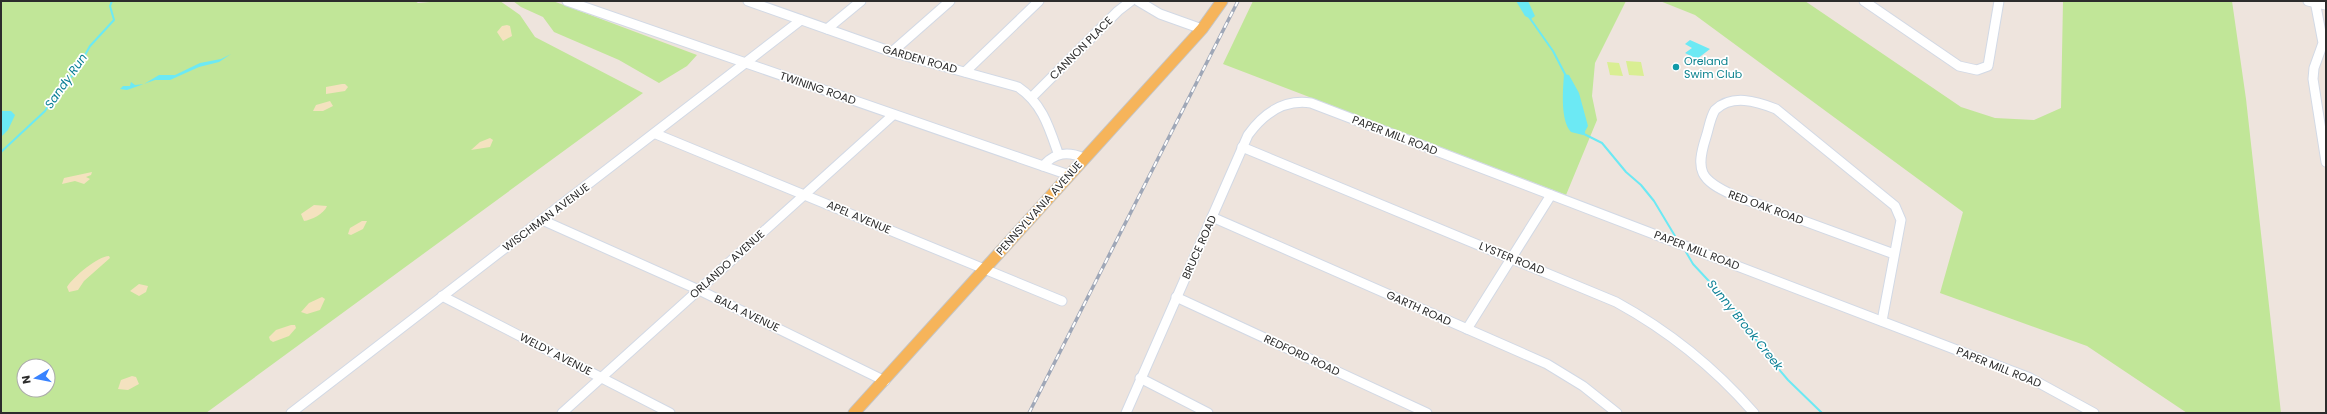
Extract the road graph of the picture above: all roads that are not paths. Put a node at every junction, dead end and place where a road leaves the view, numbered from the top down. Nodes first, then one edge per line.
1 (567, 1) edge
2 (748, 1) edge
3 (769, 1) edge
4 (861, 1) edge
5 (950, 1) edge
6 (1039, 1) edge
7 (1131, 1) edge
8 (1138, 1) edge
9 (1222, 1) edge
10 (1864, 1) edge
11 (1998, 1) edge
12 (2313, 2) edge
13 (2326, 5) edge
14 (761, 7) junction
15 (801, 20) junction
16 (827, 29) junction
17 (1202, 29) junction
18 (892, 52) junction
19 (2322, 57) edge
20 (746, 63) junction
21 (965, 72) junction
22 (1032, 97) junction
23 (1296, 102) joint
24 (893, 115) junction
25 (656, 134) junction
26 (1242, 147) junction
27 (1058, 154) junction
28 (1084, 158) junction
29 (2326, 162) edge
30 (1043, 166) junction
31 (1069, 175) junction
32 (804, 195) junction
33 (1551, 195) junction
34 (1212, 217) junction
35 (542, 220) junction
36 (1894, 254) junction
37 (1511, 258) junction
38 (983, 269) junction
39 (699, 290) junction
40 (442, 296) junction
41 (1176, 297) junction
42 (1062, 301) dead end
43 (1882, 321) junction
44 (1467, 329) junction
45 (602, 377) junction
46 (1140, 378) junction
47 (885, 381) junction
48 (296, 412) edge
49 (562, 413) edge
50 (670, 413) edge
51 (854, 413) edge
52 (1126, 413) edge
53 (1208, 413) edge
54 (1427, 413) edge
55 (1617, 413) edge
56 (1754, 413) edge
57 (2094, 413) edge

1 - 20 street, TWINING ROAD
2 - 14 street, GARDEN ROAD
3 - 14 street
4 - 16 street
5 - 18 street
6 - 21 street
7 - 22 street, CANNON PLACE
8 - 17 street
9 - 17 main road, PENNSYLVANIA AVENUE
10 - 11 street
12 - 13 street
12 - 19 street
14 - 15 street, GARDEN ROAD
15 - 16 street, GARDEN ROAD
15 - 20 street, WISCHMAN AVENUE
16 - 18 street, GARDEN ROAD
17 - 28 main road, PENNSYLVANIA AVENUE
18 - 21 street, GARDEN ROAD
19 - 29 street
20 - 24 street, TWINING ROAD
20 - 25 street, WISCHMAN AVENUE
21 - 22 street, GARDEN ROAD
22 - 27 street, GARDEN ROAD
23 - 26 street, BRUCE ROAD
23 - 33 street, PAPER MILL ROAD
24 - 30 street, TWINING ROAD
24 - 32 street, ORLANDO AVENUE
25 - 32 street, APEL AVENUE
25 - 35 street, WISCHMAN AVENUE
26 - 34 street, BRUCE ROAD
26 - 37 street, LYSTER ROAD
27 - 28 street
27 - 30 street
28 - 31 main road, PENNSYLVANIA AVENUE
30 - 31 street, TWINING ROAD
31 - 38 main road, PENNSYLVANIA AVENUE
32 - 38 street, APEL AVENUE
32 - 39 street, ORLANDO AVENUE
33 - 37 street
33 - 43 street, PAPER MILL ROAD
34 - 41 street, BRUCE ROAD
34 - 44 street, GARTH ROAD
35 - 39 street, BALA AVENUE
35 - 40 street, WISCHMAN AVENUE
36 - 36 street, RED OAK ROAD
36 - 43 street
37 - 44 street
37 - 56 street, LYSTER ROAD
38 - 42 street, APEL AVENUE
38 - 47 main road, PENNSYLVANIA AVENUE
39 - 45 street, ORLANDO AVENUE
39 - 47 street, BALA AVENUE
40 - 45 street, WELDY AVENUE
40 - 48 street, WISCHMAN AVENUE
41 - 46 street, BRUCE ROAD
41 - 54 street, REDFORD ROAD
43 - 57 street, PAPER MILL ROAD
44 - 55 street, GARTH ROAD
45 - 49 street, ORLANDO AVENUE
45 - 50 street, WELDY AVENUE
46 - 52 street, BRUCE ROAD
46 - 53 street
47 - 51 main road, PENNSYLVANIA AVENUE

